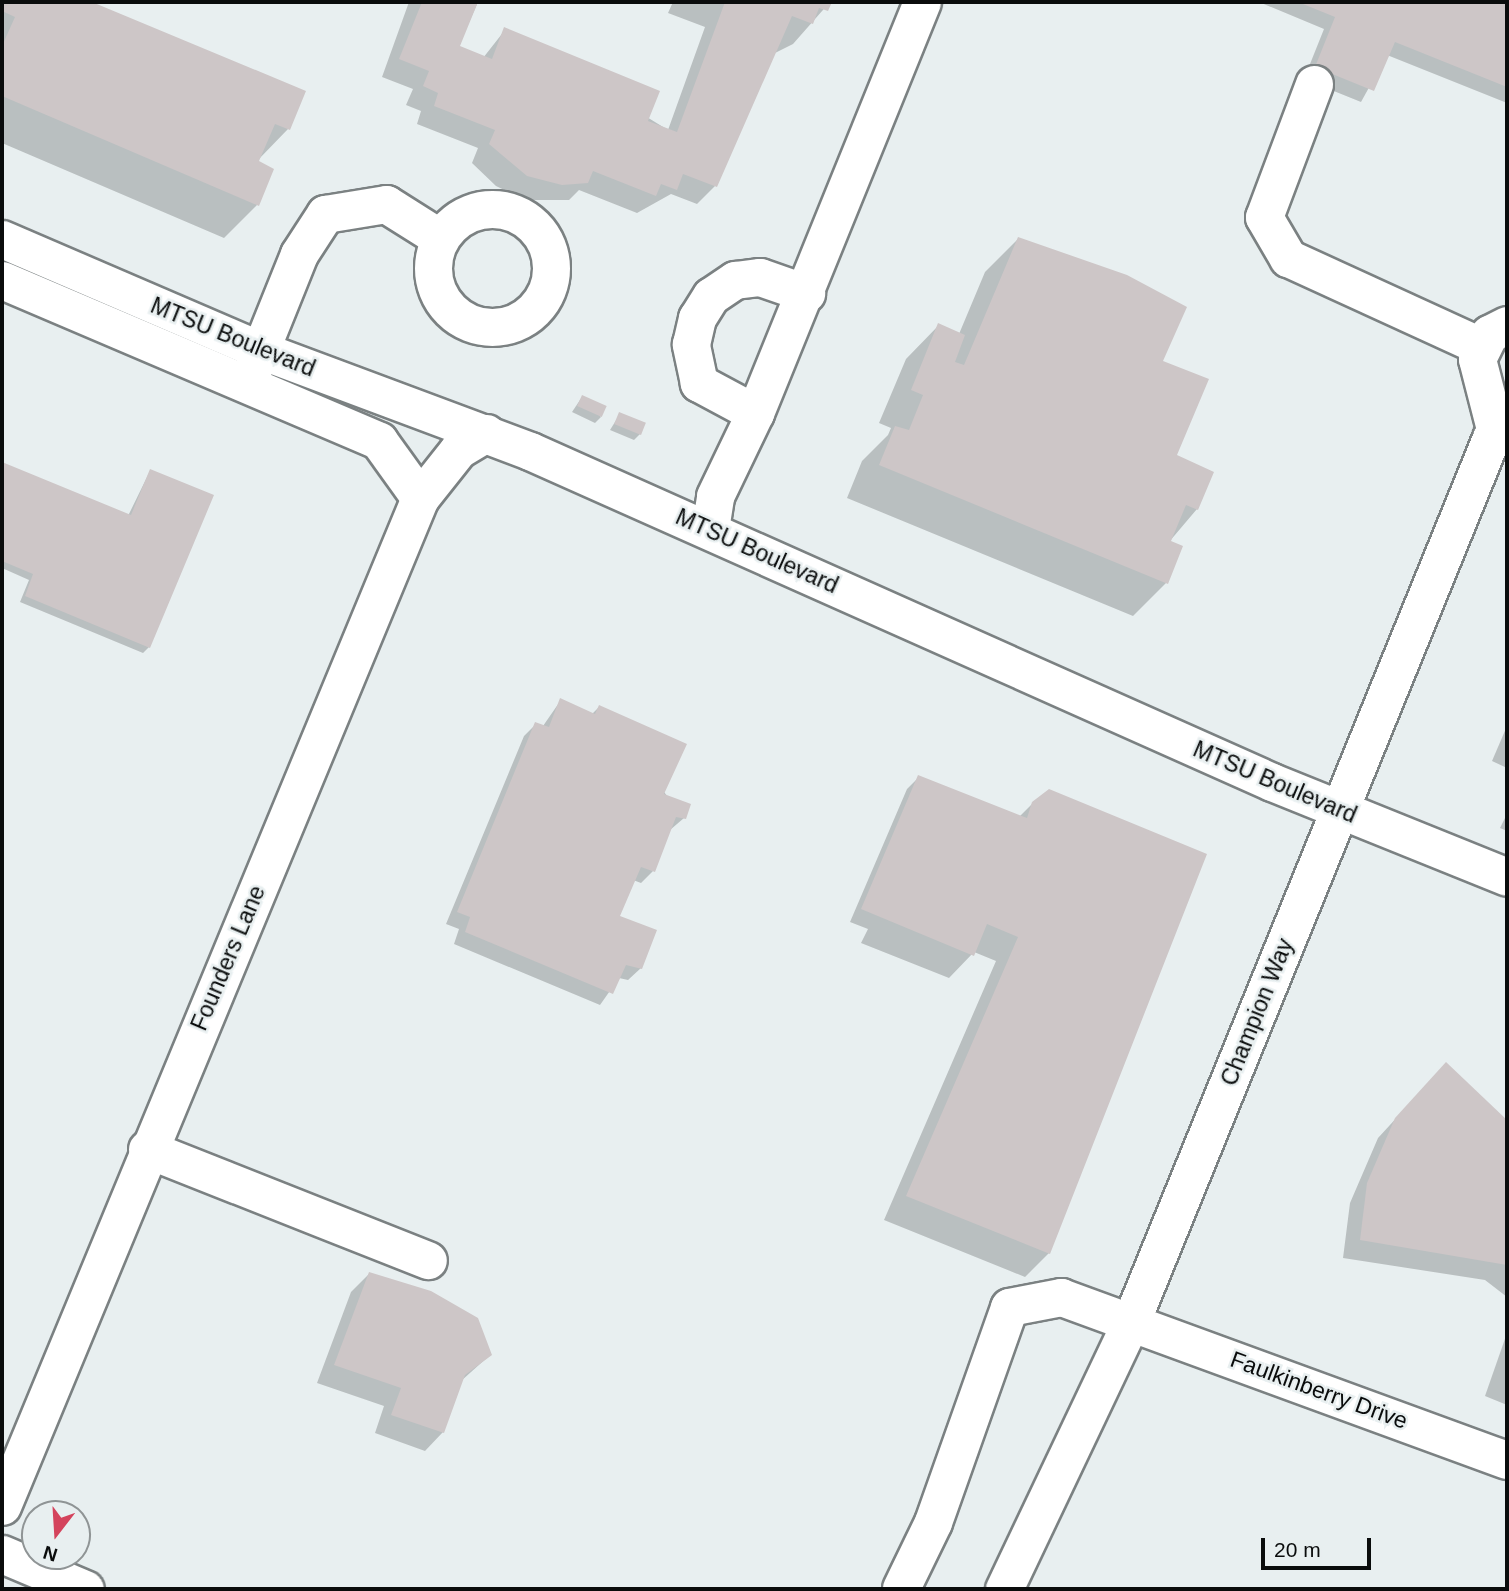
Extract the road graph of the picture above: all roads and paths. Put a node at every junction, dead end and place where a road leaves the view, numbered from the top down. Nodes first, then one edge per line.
1 (922, 2) edge
2 (1314, 84) dead end
3 (440, 238) dead end
4 (2, 239) edge
5 (2, 280) edge
6 (806, 293) junction
7 (1494, 335) edge
8 (254, 367) junction
9 (755, 413) junction
10 (1501, 424) edge
11 (486, 433) junction
12 (420, 498) junction
13 (710, 529) junction
14 (1339, 810) junction
15 (1507, 877) edge
16 (147, 1149) junction
17 (428, 1260) dead end
18 (1132, 1319) junction
19 (1507, 1460) edge
20 (2, 1506) edge
21 (2, 1554) edge
22 (901, 1588) edge
23 (85, 1589) edge
24 (1004, 1589) edge

1 - 6 street
2 - 7 street
3 - 8 street
4 - 8 street, MTSU Boulevard
5 - 8 street, MTSU Boulevard
6 - 9 street
6 - 9 street
7 - 10 street
8 - 11 street, MTSU Boulevard
8 - 12 street, MTSU Boulevard
9 - 13 street
10 - 14 street, Champion Way
11 - 12 street, Founders Lane
11 - 13 street, MTSU Boulevard
12 - 16 street, Founders Lane
13 - 14 street, MTSU Boulevard
14 - 15 street, MTSU Boulevard
14 - 18 street, Champion Way
16 - 17 street
16 - 20 street, Founders Lane
18 - 19 street, Faulkinberry Drive
18 - 22 street, Faulkinberry Drive
18 - 24 street, Champion Way
21 - 23 street

